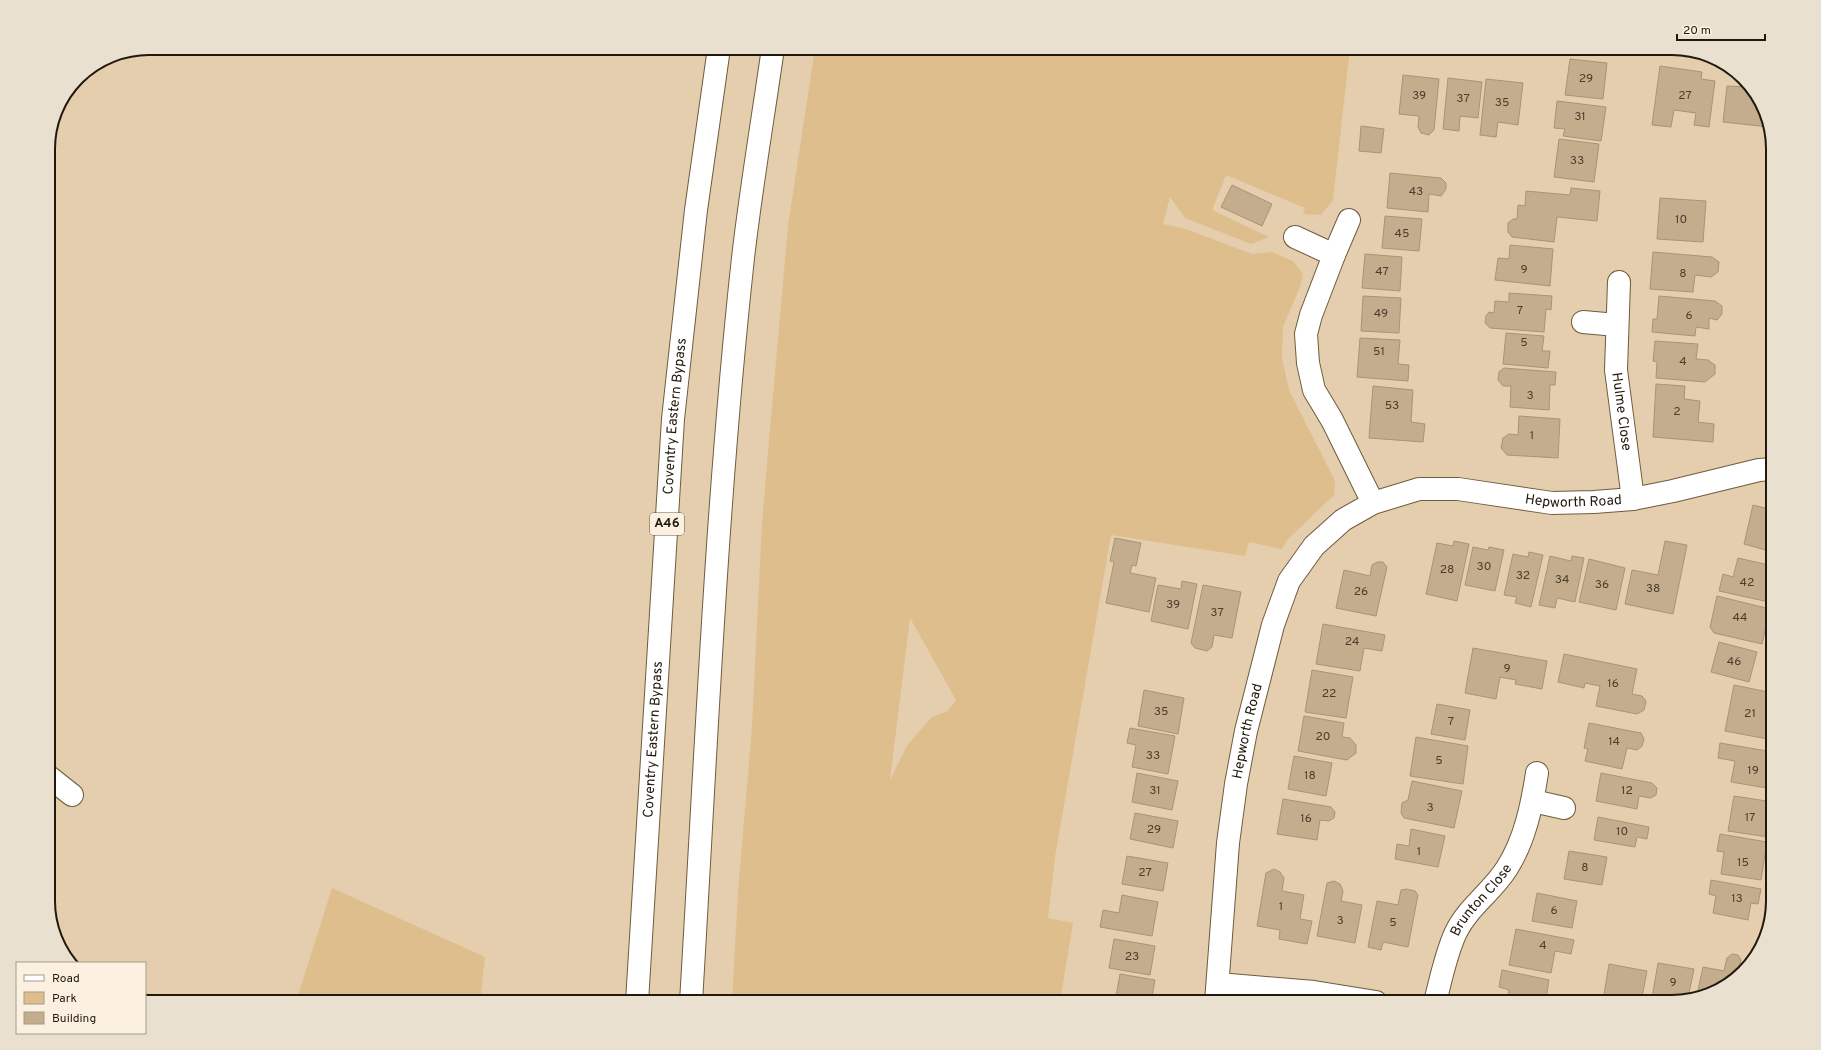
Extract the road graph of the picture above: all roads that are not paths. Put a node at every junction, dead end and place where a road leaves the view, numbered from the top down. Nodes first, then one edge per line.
1 (718, 55) edge
2 (772, 55) edge
3 (1349, 220) dead end
4 (1295, 237) dead end
5 (1334, 255) junction
6 (1619, 282) dead end
7 (1583, 322) dead end
8 (1616, 325) junction
9 (1766, 470) edge
10 (1633, 499) junction
11 (1373, 503) junction
12 (1537, 773) dead end
13 (55, 782) edge
14 (72, 795) dead end
15 (1533, 801) junction
16 (1564, 808) dead end
17 (1217, 993) edge
18 (637, 995) edge
19 (692, 995) edge
20 (1333, 995) edge
21 (1437, 995) edge

1 - 18 main road, Coventry Eastern Bypass / A46
2 - 19 main road
3 - 5 main road
4 - 5 main road
5 - 11 main road
6 - 8 main road, Hulme Close
7 - 8 main road
8 - 10 main road, Hulme Close
9 - 10 main road, Hepworth Road
10 - 11 main road, Hepworth Road
11 - 17 main road, Hepworth Road
12 - 15 main road, Brunton Close
13 - 14 main road
15 - 16 main road
15 - 21 main road, Brunton Close
17 - 20 main road

